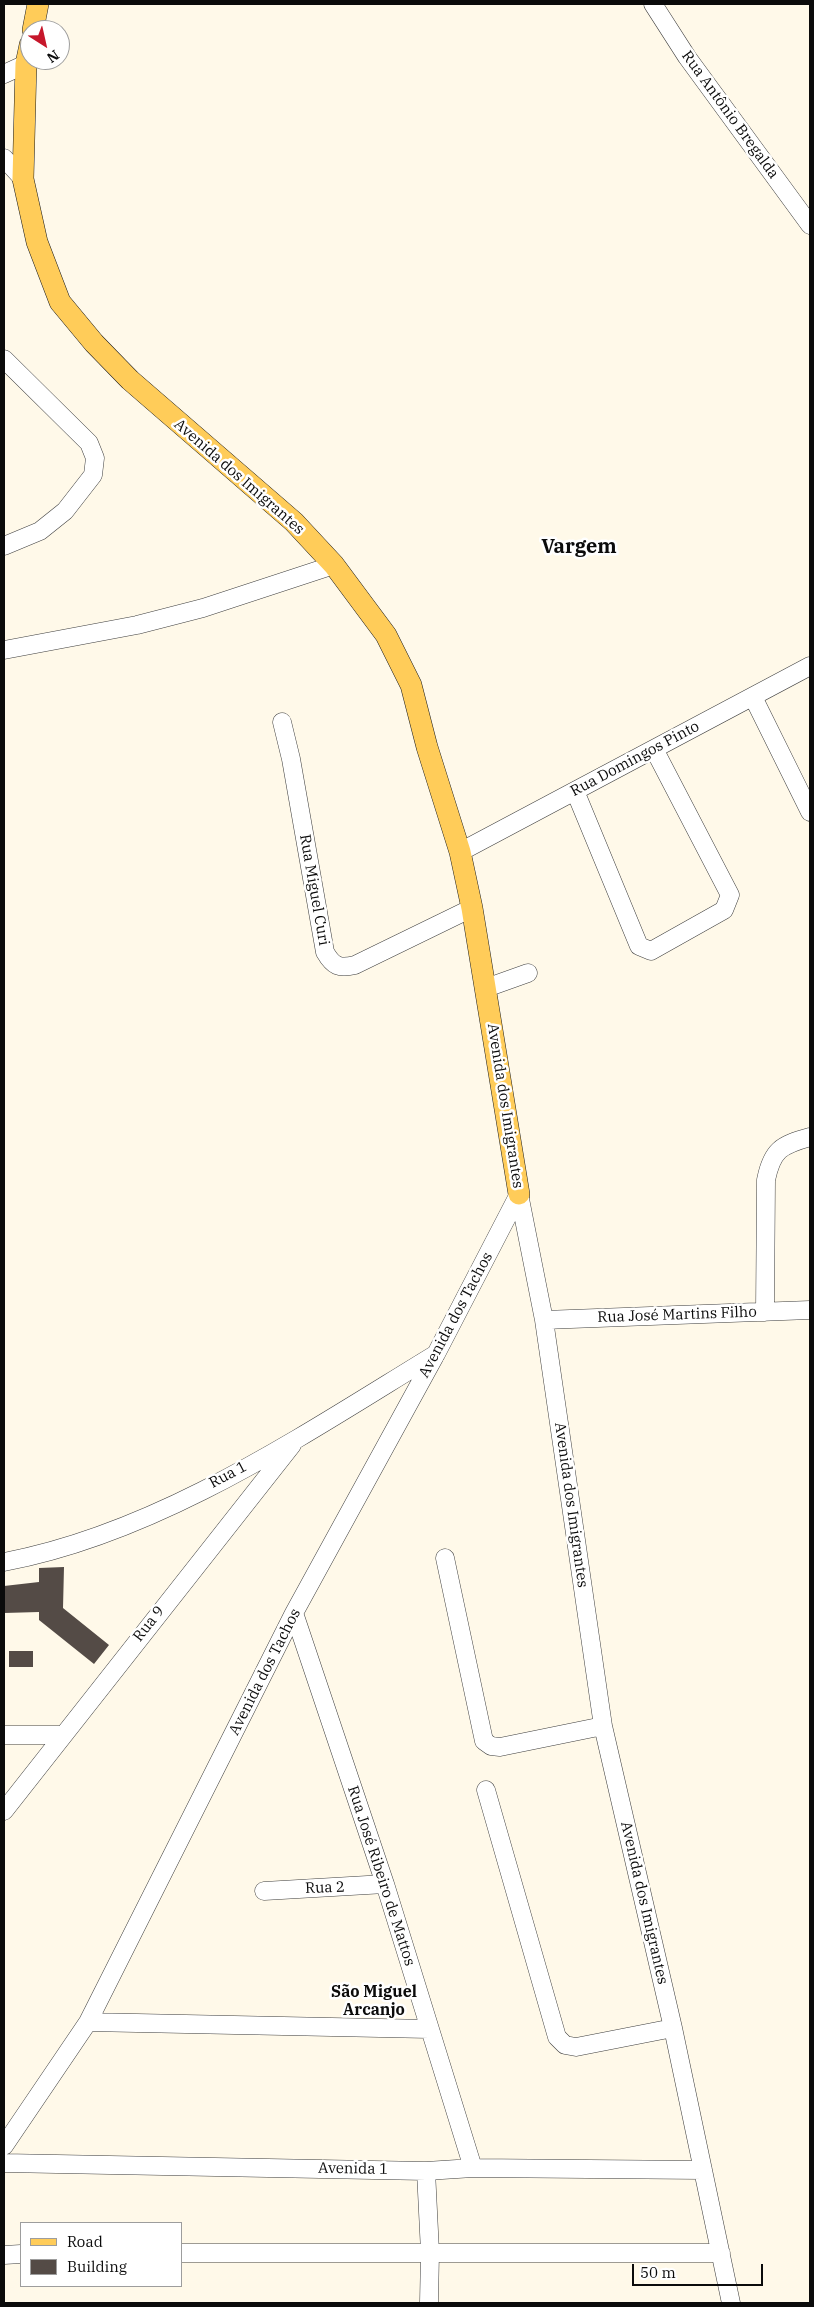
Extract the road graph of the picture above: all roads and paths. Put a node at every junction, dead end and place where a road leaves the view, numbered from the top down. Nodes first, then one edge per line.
1 (38, 4) edge
2 (653, 4) edge
3 (35, 20) edge
4 (20, 61) edge
5 (27, 70) edge
6 (4, 74) edge
7 (4, 158) edge
8 (23, 178) junction
9 (810, 225) edge
10 (4, 359) edge
11 (4, 546) edge
12 (334, 566) junction
13 (4, 650) edge
14 (810, 666) edge
15 (753, 697) junction
16 (282, 722) dead end
17 (654, 749) junction
18 (575, 791) junction
19 (810, 812) edge
20 (460, 852) junction
21 (472, 908) junction
22 (528, 973) dead end
23 (486, 988) junction
24 (810, 1137) edge
25 (519, 1194) junction
26 (810, 1310) edge
27 (765, 1312) junction
28 (544, 1320) junction
29 (436, 1354) junction
30 (297, 1439) junction
31 (445, 1558) dead end
32 (4, 1562) edge
33 (294, 1613) junction
34 (603, 1726) junction
35 (61, 1735) junction
36 (4, 1736) edge
37 (486, 1790) dead end
38 (4, 1811) edge
39 (385, 1884) junction
40 (264, 1890) dead end
41 (88, 2022) junction
42 (673, 2028) junction
43 (429, 2029) junction
44 (4, 2146) edge
45 (4, 2163) edge
46 (473, 2168) junction
47 (703, 2170) junction
48 (426, 2171) junction
49 (430, 2252) junction
50 (721, 2253) junction
51 (4, 2254) edge
52 (20, 2254) edge
53 (182, 2254) edge
54 (429, 2303) edge
55 (730, 2303) edge

1 - 3 main road
2 - 9 street, Rua Antônio Bregalda
4 - 6 street
5 - 8 main road, Avenida dos Imigrantes
7 - 8 street
8 - 12 main road, Avenida dos Imigrantes
10 - 11 street
12 - 13 street
12 - 20 main road, Avenida dos Imigrantes
14 - 15 street, Rua Domingos Pinto
15 - 17 street, Rua Domingos Pinto
15 - 19 street
16 - 21 street, Rua Miguel Curi
17 - 18 street, Rua Domingos Pinto
17 - 18 street
18 - 20 street, Rua Domingos Pinto
20 - 21 main road, Avenida dos Imigrantes
21 - 23 main road, Avenida dos Imigrantes
22 - 23 street
23 - 25 main road, Avenida dos Imigrantes
24 - 27 street
25 - 28 street, Avenida dos Imigrantes
25 - 29 street, Avenida dos Tachos
26 - 27 street, Rua José Martins Filho
27 - 28 street, Rua José Martins Filho
28 - 34 street, Avenida dos Imigrantes
29 - 30 street, Rua 1
29 - 33 street, Avenida dos Tachos
30 - 32 street, Rua 1
30 - 35 street, Rua 9
31 - 34 street
33 - 39 street, Rua José Ribeiro de Mattos
33 - 41 street, Avenida dos Tachos
34 - 42 street, Avenida dos Imigrantes
35 - 36 street
35 - 38 street, Rua 9
37 - 42 street
39 - 40 street, Rua 2
39 - 43 street, Rua José Ribeiro de Mattos
41 - 43 street
41 - 44 street, Avenida dos Tachos
42 - 47 street, Avenida dos Imigrantes
43 - 46 street, Rua José Ribeiro de Mattos
45 - 48 street, Avenida 1
46 - 47 street, Avenida 1
46 - 48 street, Avenida 1
47 - 50 street, Avenida dos Imigrantes
48 - 49 street
49 - 50 street
49 - 53 street
49 - 54 street
50 - 55 street, Avenida dos Imigrantes
51 - 52 street

